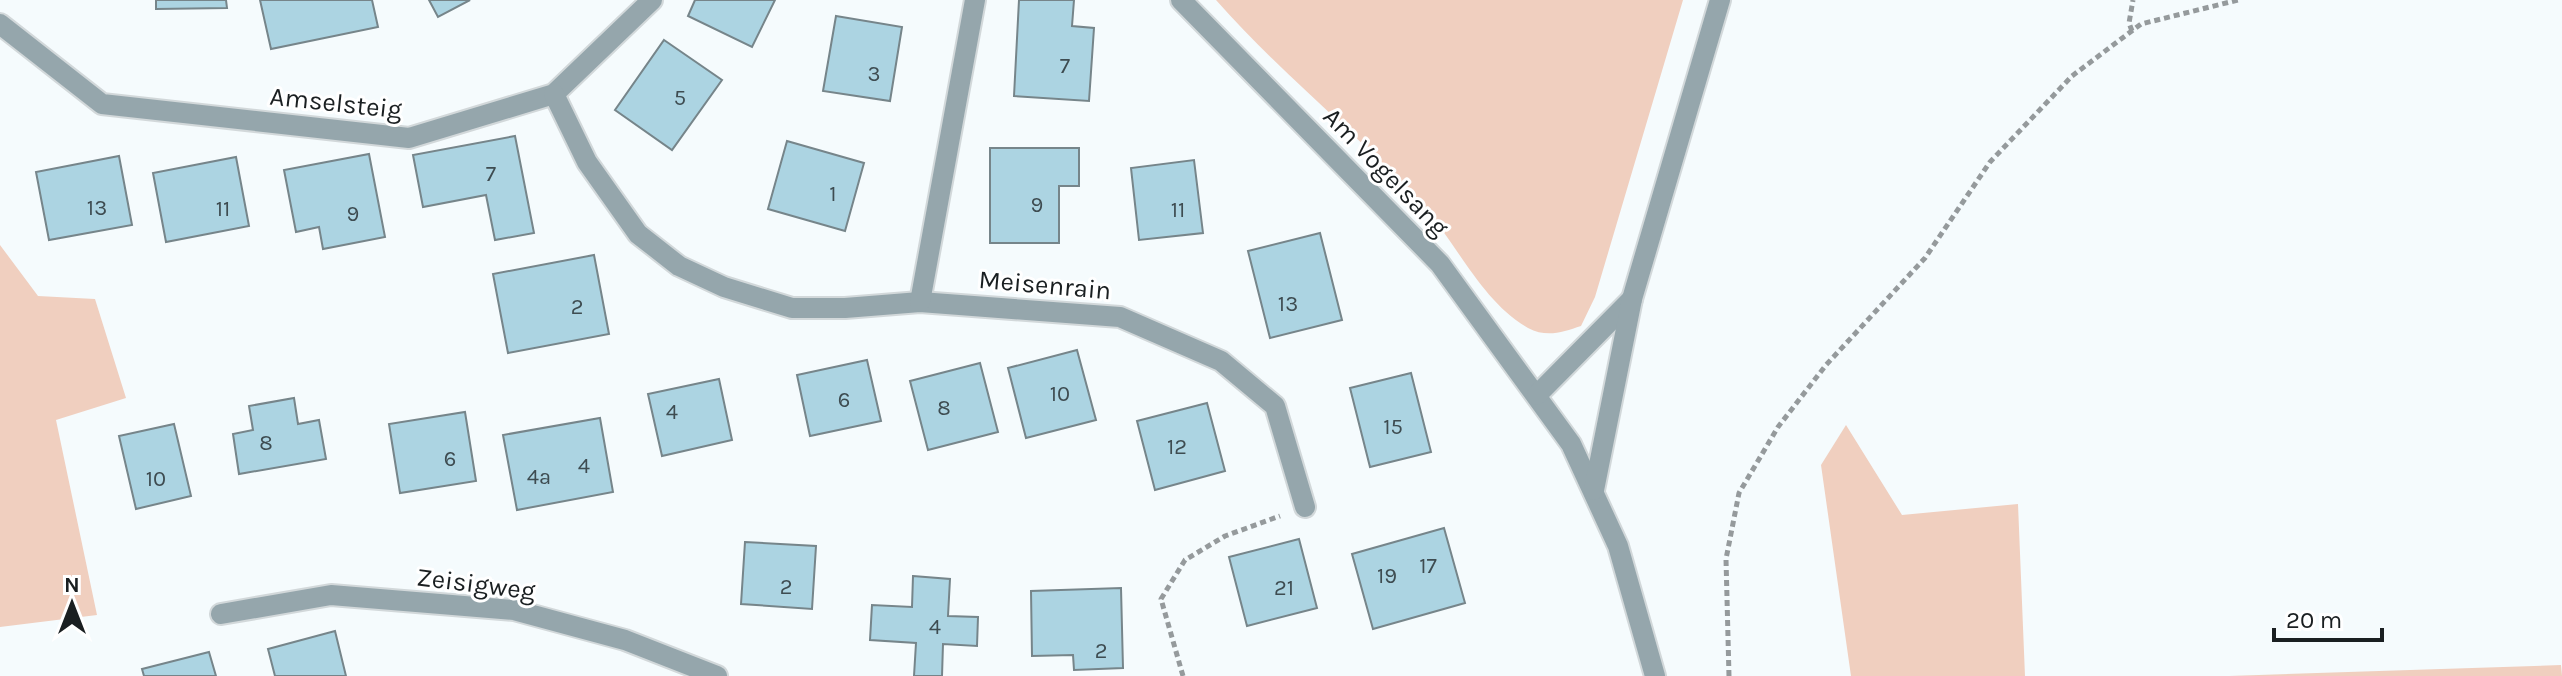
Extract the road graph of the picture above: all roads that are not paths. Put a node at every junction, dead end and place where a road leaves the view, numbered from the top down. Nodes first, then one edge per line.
1 (652, 0) edge
2 (975, 0) edge
3 (1181, 0) edge
4 (1720, 0) edge
5 (0, 24) edge
6 (554, 94) junction
7 (1632, 299) junction
8 (920, 302) junction
9 (1537, 395) junction
10 (1594, 490) junction
11 (1305, 507) road end
12 (221, 614) dead end
13 (717, 676) edge
14 (1655, 676) edge

1 - 6 street, Amselsteig
2 - 8 street
3 - 9 street, Am Vogelsang
4 - 7 street
5 - 6 street, Amselsteig
6 - 8 street, Meisenrain
7 - 9 street
7 - 10 street
8 - 11 street, Meisenrain
9 - 10 street, Am Vogelsang
10 - 14 street, Am Vogelsang
12 - 13 street, Zeisigweg

